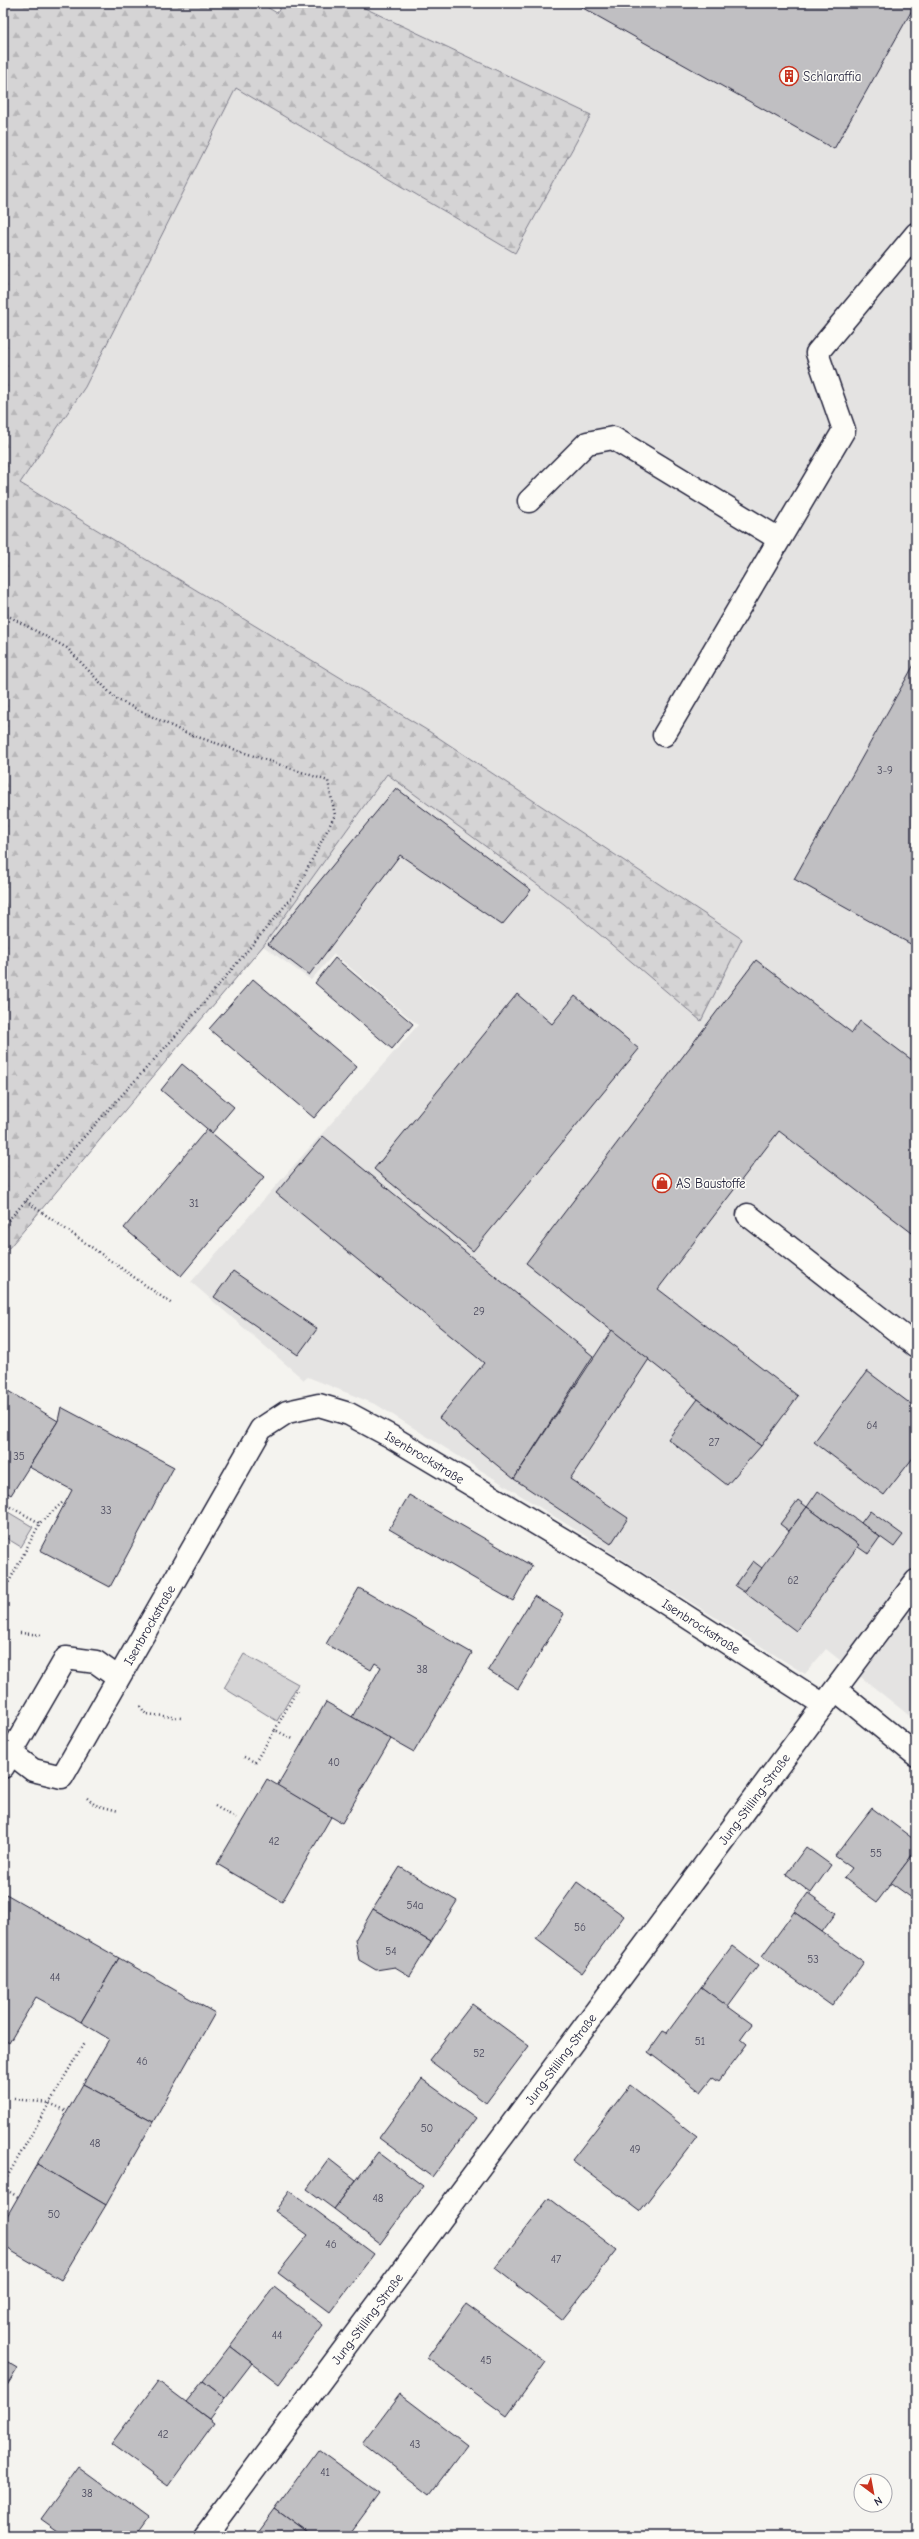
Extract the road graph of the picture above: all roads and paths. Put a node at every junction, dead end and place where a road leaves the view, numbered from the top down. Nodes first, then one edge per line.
1 (916, 234) edge
2 (529, 501) dead end
3 (779, 539) junction
4 (3, 613) edge
5 (664, 735) dead end
6 (26, 1201) junction
7 (748, 1215) dead end
8 (3, 1226) edge
9 (172, 1304) dead end
10 (916, 1346) edge
11 (63, 1502) dead end
12 (3, 1503) edge
13 (40, 1522) junction
14 (916, 1581) edge
15 (3, 1593) edge
16 (117, 1677) junction
17 (297, 1690) dead end
18 (830, 1698) junction
19 (181, 1718) dead end
20 (275, 1730) junction
21 (293, 1740) dead end
22 (916, 1755) edge
23 (244, 1757) dead end
24 (7, 1760) edge
25 (215, 1806) dead end
26 (236, 1818) dead end
27 (84, 2043) dead end
28 (14, 2099) dead end
29 (49, 2103) junction
30 (68, 2111) dead end
31 (3, 2184) edge
32 (3, 2188) edge
33 (18, 2197) dead end
34 (205, 2536) edge

1 - 3 street
2 - 3 street
3 - 5 street
4 - 6 path
6 - 8 path
6 - 9 path
7 - 10 street
11 - 13 path
12 - 13 path
13 - 15 path
14 - 18 street, Jung-Stilling-Straße
16 - 18 street, Isenbrockstraße
16 - 19 path
16 - 24 street, Isenbrockstraße
16 - 24 street, Isenbrockstraße
17 - 20 path
18 - 22 street, Isenbrockstraße
18 - 34 street, Jung-Stilling-Straße
20 - 21 path
20 - 23 path
25 - 26 path
27 - 29 path
28 - 29 path
29 - 30 path
29 - 31 path
32 - 33 path

